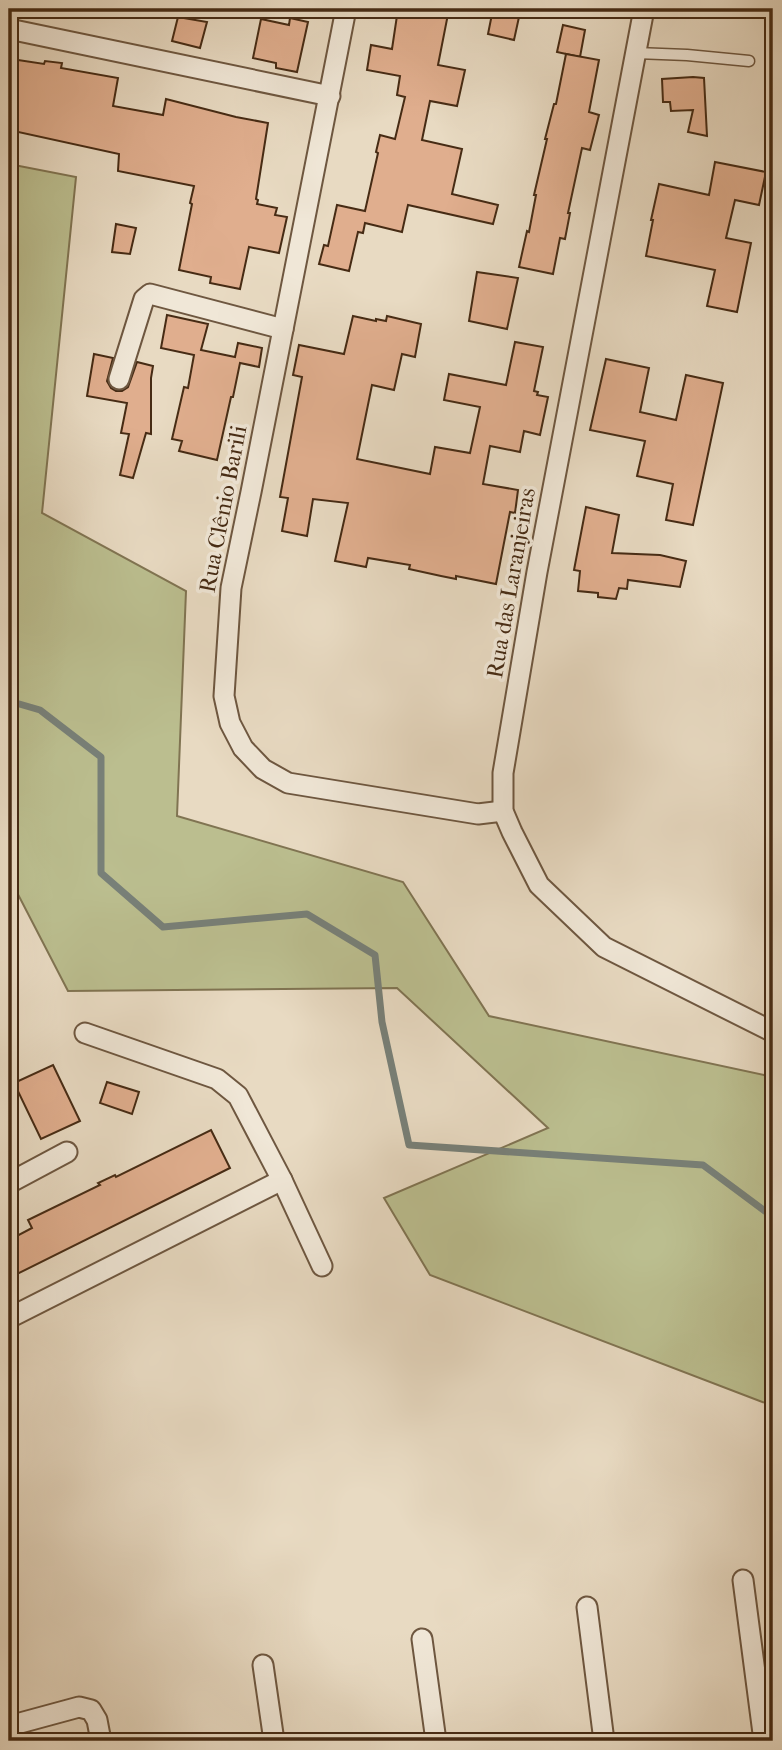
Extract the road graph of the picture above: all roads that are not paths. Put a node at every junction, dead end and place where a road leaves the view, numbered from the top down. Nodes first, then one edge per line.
1 (346, 9) edge
2 (645, 9) edge
3 (9, 29) edge
4 (636, 54) junction
5 (749, 61) dead end
6 (330, 96) junction
7 (284, 329) junction
8 (119, 379) dead end
9 (503, 811) junction
10 (773, 1032) edge
11 (85, 1033) dead end
12 (67, 1152) dead end
13 (282, 1180) junction
14 (9, 1182) edge
15 (322, 1265) dead end
16 (9, 1318) edge
17 (743, 1580) dead end
18 (587, 1607) dead end
19 (422, 1639) dead end
20 (263, 1665) dead end
21 (9, 1726) edge
22 (101, 1741) edge
23 (274, 1741) edge
24 (436, 1741) edge
25 (604, 1741) edge
26 (764, 1741) edge

1 - 6 street, Rua Clênio Barili
2 - 4 street, Rua das Laranjeiras
3 - 6 street
4 - 5 lane
4 - 9 street, Rua das Laranjeiras
6 - 7 street, Rua Clênio Barili
7 - 8 street
7 - 9 street, Rua Clênio Barili
9 - 10 street, Rua das Laranjeiras
11 - 13 street
12 - 14 street
13 - 15 street
13 - 16 street
17 - 26 street
18 - 25 street
19 - 24 street
20 - 23 street
21 - 22 street

